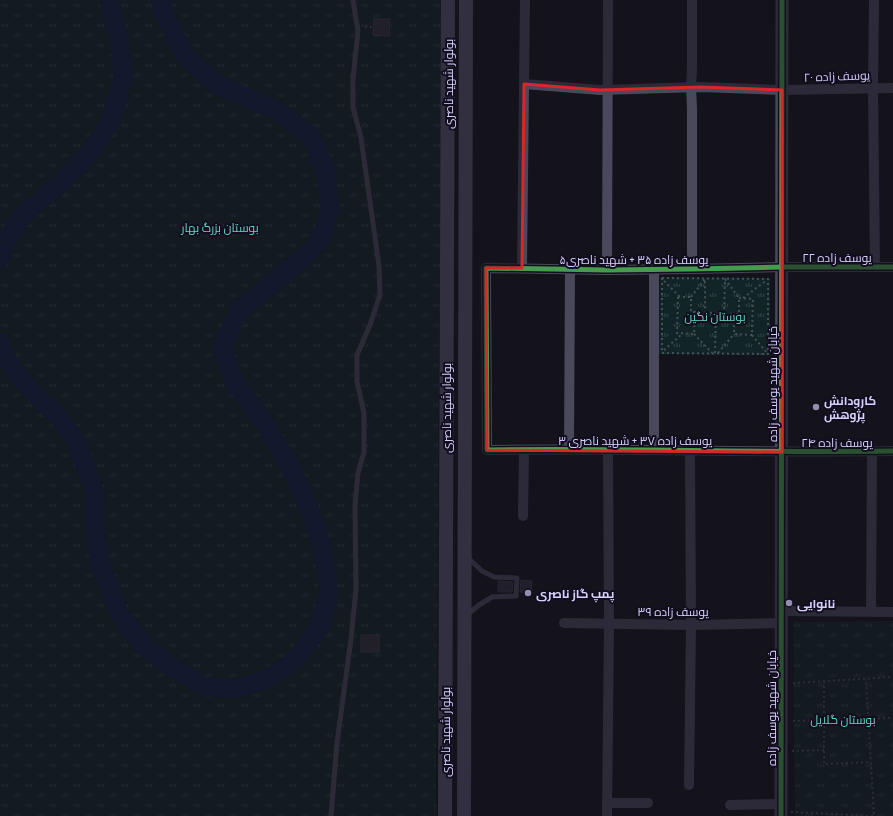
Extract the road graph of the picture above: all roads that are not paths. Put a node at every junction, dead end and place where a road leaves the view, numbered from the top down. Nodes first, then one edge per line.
1 (353, 0) edge
2 (448, 0) edge
3 (466, 0) edge
4 (525, 0) edge
5 (608, 0) edge
6 (692, 0) edge
7 (782, 0) edge
8 (874, 0) edge
9 (524, 84) junction
10 (695, 87) junction
11 (873, 88) junction
12 (893, 88) edge
13 (608, 90) junction
14 (782, 90) junction
15 (782, 267) junction
16 (875, 267) junction
17 (522, 268) junction
18 (893, 268) edge
19 (570, 269) junction
20 (692, 269) junction
21 (607, 270) junction
22 (654, 270) junction
23 (446, 428) junction
24 (466, 428) junction
25 (569, 449) junction
26 (487, 450) joint
27 (524, 450) junction
28 (608, 450) junction
29 (654, 450) junction
30 (690, 450) junction
31 (872, 451) junction
32 (893, 451) edge
33 (782, 452) junction
34 (523, 516) dead end
35 (465, 555) junction
36 (871, 611) junction
37 (893, 612) edge
38 (465, 617) junction
39 (782, 617) junction
40 (564, 623) dead end
41 (609, 624) junction
42 (692, 625) junction
43 (689, 785) dead end
44 (607, 803) junction
45 (648, 803) dead end
46 (730, 805) dead end
47 (781, 810) edge
48 (331, 816) edge
49 (444, 816) edge
50 (464, 816) edge
51 (607, 816) edge

1 - 48 lane
2 - 23 main road, بولوار شهید ناصری
3 - 24 main road, بولوار شهید ناصری
4 - 9 street
5 - 13 street
6 - 10 street
7 - 14 street, خیابان شهید یوسف زاده
8 - 11 street
9 - 13 street, یوسف زاده ۲۰
9 - 17 street
10 - 13 street, یوسف زاده ۲۰
10 - 14 street, یوسف زاده ۲۰
10 - 20 street
11 - 12 street, یوسف زاده ۲۰
11 - 14 street, یوسف زاده ۲۰
11 - 16 street
13 - 21 street
14 - 15 street, خیابان شهید یوسف زاده
15 - 16 street, یوسف زاده ۲۲
15 - 20 street, یوسف زاده ۳۵ + شهید ناصری۵
15 - 33 street, خیابان شهید یوسف زاده
16 - 18 street, یوسف زاده ۲۲
17 - 19 street, یوسف زاده ۳۵ + شهید ناصری۵
17 - 26 street, یوسف زاده ۳۵ + شهید ناصری۵
19 - 21 street, یوسف زاده ۳۵ + شهید ناصری۵
19 - 25 street
20 - 22 street, یوسف زاده ۳۵ + شهید ناصری۵
21 - 22 street, یوسف زاده ۳۵ + شهید ناصری۵
22 - 29 street
23 - 24 main road
23 - 49 main road, بولوار شهید ناصری
24 - 35 main road, بولوار شهید ناصری
25 - 27 street, یوسف زاده ۳۷ + شهید ناصری ۳
25 - 28 street, یوسف زاده ۳۷ + شهید ناصری ۳
26 - 27 street, یوسف زاده ۳۷ + شهید ناصری ۳
27 - 34 street
28 - 29 street, یوسف زاده ۳۷ + شهید ناصری ۳
28 - 41 street
29 - 30 street, یوسف زاده ۳۷ + شهید ناصری ۳
30 - 33 street, یوسف زاده ۳۷ + شهید ناصری ۳
30 - 42 street
31 - 32 street, یوسف زاده ۲۴
31 - 33 street, یوسف زاده ۲۴
31 - 36 street
33 - 39 street, خیابان شهید یوسف زاده
35 - 38 main road, بولوار شهید ناصری
35 - 38 lane
36 - 37 street, یوسف زاده ۳۹
36 - 39 street, یوسف زاده ۳۹
38 - 50 main road, بولوار شهید ناصری
39 - 42 street, یوسف زاده ۳۹
39 - 47 street, خیابان شهید یوسف زاده
40 - 41 street, یوسف زاده ۳۹
41 - 42 street, یوسف زاده ۳۹
41 - 44 street
42 - 43 street
44 - 45 street
44 - 51 street
46 - 47 street

